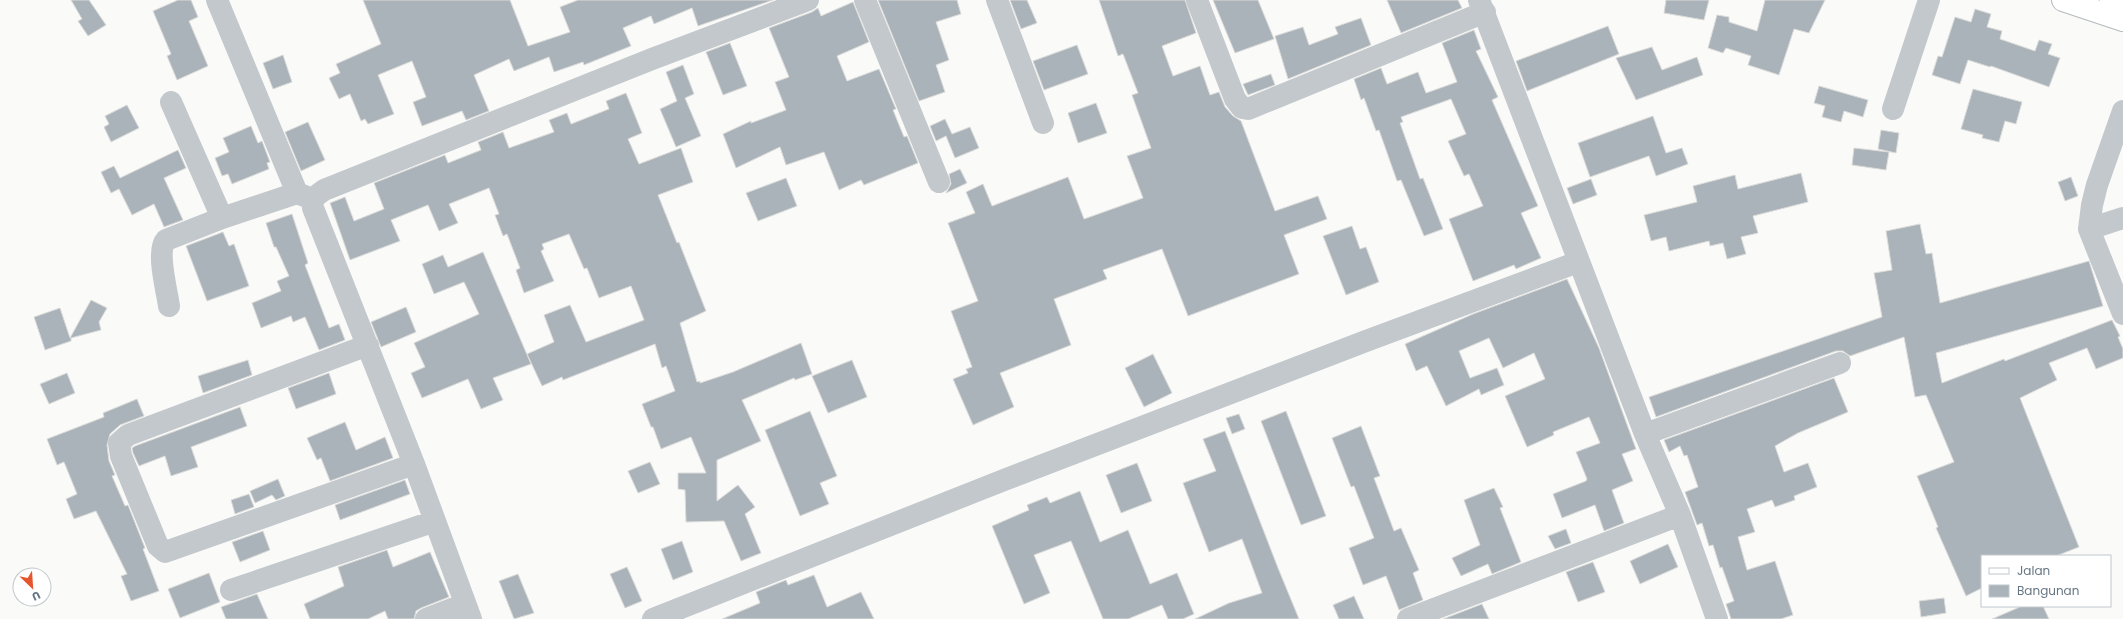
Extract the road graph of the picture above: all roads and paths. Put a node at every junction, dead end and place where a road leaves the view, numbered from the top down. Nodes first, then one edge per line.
1 (217, 0) edge
2 (808, 0) edge
3 (865, 0) edge
4 (996, 0) edge
5 (1197, 0) edge
6 (1929, 0) edge
7 (2063, 0) edge
8 (2111, 0) edge
9 (2123, 4) edge
10 (1482, 6) edge
11 (2123, 20) edge
12 (171, 102) dead end
13 (1894, 109) dead end
14 (2123, 111) edge
15 (1043, 123) dead end
16 (939, 182) dead end
17 (304, 196) junction
18 (222, 218) junction
19 (2123, 218) edge
20 (2089, 229) junction
21 (1578, 262) junction
22 (169, 306) dead end
23 (2123, 314) edge
24 (368, 345) junction
25 (1840, 363) dead end
26 (1645, 434) junction
27 (414, 464) junction
28 (1680, 515) junction
29 (435, 521) junction
30 (231, 590) dead end
31 (468, 612) edge
32 (426, 619) edge
33 (653, 619) edge
34 (1408, 619) edge
35 (1717, 619) edge

1 - 17 street
2 - 17 street
3 - 16 street
4 - 15 street
5 - 10 street
6 - 13 street
7 - 11 main road
8 - 9 main road
10 - 21 street
12 - 18 street
14 - 20 street
17 - 18 street
17 - 24 street
18 - 22 street
19 - 20 street
20 - 23 street
21 - 26 street
21 - 33 street
24 - 27 street
24 - 27 street
25 - 26 street
26 - 28 street
27 - 29 street
28 - 34 street
28 - 35 street
29 - 30 street
29 - 31 street
31 - 32 street

